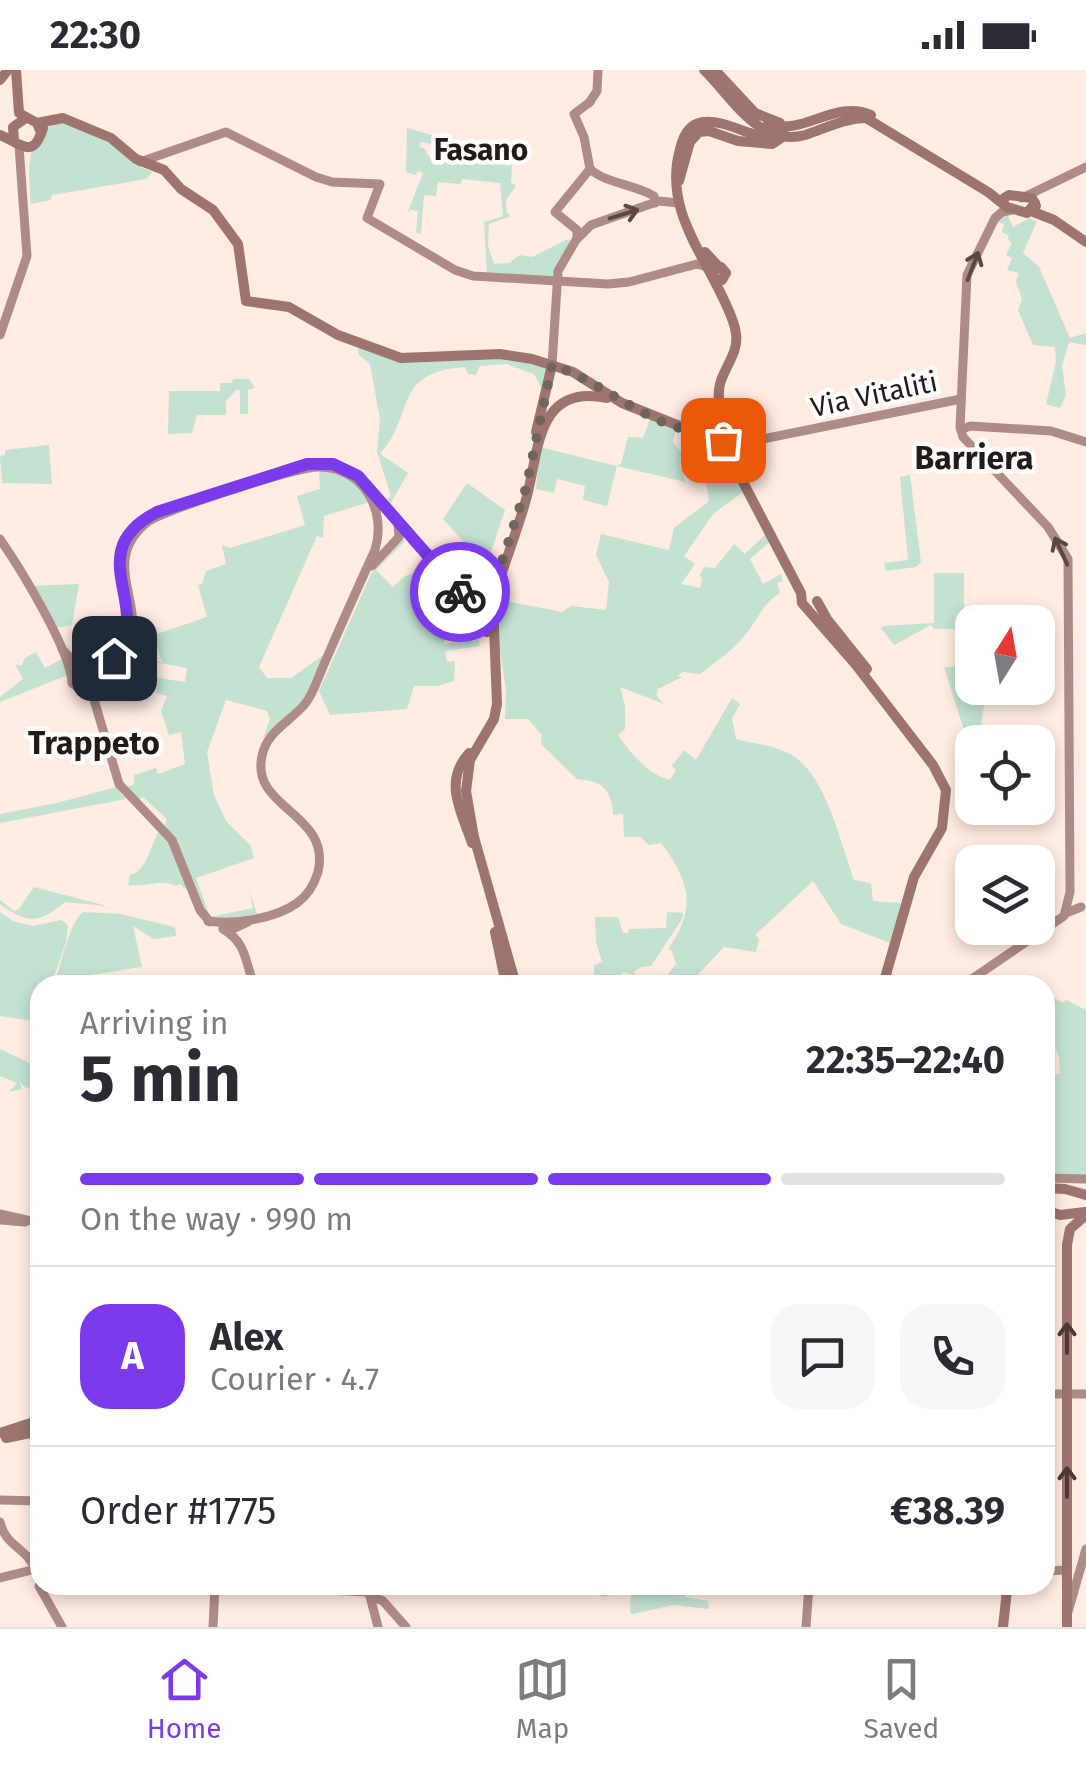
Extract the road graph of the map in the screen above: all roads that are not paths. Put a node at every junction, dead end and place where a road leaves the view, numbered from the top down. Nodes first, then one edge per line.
1 (8, 70) edge
2 (16, 70) edge
3 (598, 70) edge
4 (707, 70) edge
5 (0, 80) edge
6 (35, 125) junction
7 (889, 129) junction
8 (0, 135) edge
9 (792, 136) junction
10 (690, 138) junction
11 (774, 143) junction
12 (21, 145) junction
13 (140, 162) junction
14 (1086, 167) edge
15 (590, 169) junction
16 (675, 176) junction
17 (582, 179) junction
18 (606, 179) junction
19 (1045, 188) junction
20 (664, 200) junction
21 (1009, 201) junction
22 (1036, 207) junction
23 (688, 217) junction
24 (568, 222) junction
25 (590, 225) junction
26 (576, 240) junction
27 (1086, 242) edge
28 (699, 254) junction
29 (689, 266) junction
30 (716, 273) junction
31 (557, 282) junction
32 (0, 335) edge
33 (552, 365) junction
34 (591, 384) junction
35 (545, 392) junction
36 (572, 399) junction
37 (961, 399) junction
38 (622, 403) junction
39 (965, 429) junction
40 (727, 438) junction
41 (1086, 442) edge
42 (357, 478) junction
43 (379, 527) junction
44 (397, 527) junction
45 (0, 539) edge
46 (487, 606) junction
47 (62, 649) junction
48 (83, 678) junction
49 (1070, 892) junction
50 (1084, 908) edge
51 (1066, 913) junction
52 (252, 922) junction
53 (226, 925) junction
54 (238, 938) junction
55 (251, 975) edge
56 (509, 975) edge
57 (889, 975) edge
58 (978, 975) edge
59 (1086, 1178) edge
60 (1055, 1186) edge
61 (1055, 1188) edge
62 (1086, 1192) edge
63 (1086, 1204) edge
64 (1076, 1214) edge
65 (0, 1217) edge
66 (30, 1222) edge
67 (1055, 1394) edge
68 (1067, 1394) junction
69 (1086, 1394) edge
70 (30, 1426) edge
71 (0, 1436) edge
72 (0, 1500) edge
73 (30, 1501) edge
74 (0, 1522) edge
75 (1086, 1549) edge
76 (30, 1560) edge
77 (1067, 1570) junction
78 (1055, 1571) edge
79 (30, 1574) edge
80 (4, 1577) edge
81 (46, 1595) edge
82 (215, 1595) edge
83 (369, 1595) edge
84 (374, 1595) edge
85 (810, 1595) edge
86 (1004, 1595) edge
87 (1067, 1621) edge
88 (62, 1627) edge
89 (213, 1627) edge
90 (378, 1627) edge
91 (406, 1627) edge
92 (808, 1627) edge
93 (1002, 1627) edge

1 - 5 main road
2 - 6 main road
3 - 15 street
4 - 7 main road
4 - 9 main road
4 - 10 main road
4 - 11 main road
6 - 12 main road
6 - 12 main road
6 - 13 main road
7 - 9 main road
7 - 9 main road
7 - 11 main road
7 - 21 main road
8 - 12 main road
10 - 11 main road
10 - 16 main road
10 - 23 main road
11 - 16 main road
11 - 23 main road
12 - 32 street
13 - 31 street
13 - 33 main road
14 - 19 street
15 - 17 street
15 - 18 street
16 - 20 main road
17 - 18 street
17 - 24 street
18 - 20 street
19 - 21 street
19 - 22 street
25 -> 20 street
20 - 28 main road
21 - 22 main road
37 -> 21 street
22 - 27 main road
23 - 30 main road
24 - 25 street
24 - 26 street
25 - 26 street
26 - 31 street
28 - 29 street
28 - 30 main road
29 - 30 street
29 - 31 street
30 - 40 main road
31 - 33 street
33 - 34 main road
33 - 35 main road
34 - 36 main road
34 - 38 main road
35 - 36 main road
35 - 46 main road
36 - 38 main road
36 - 46 main road
37 - 39 street
37 - 40 street, Via Vitaliti
38 - 40 main road
39 - 41 street
49 -> 39 street
40 - 57 main road
42 - 43 street
42 - 44 street
42 - 48 street
43 - 44 street
43 - 44 street
43 - 53 street
44 - 46 street
44 - 52 street
45 - 47 street
46 - 56 main road
47 - 48 street
47 - 48 street
48 - 53 street
49 - 50 street
49 - 51 street
50 - 51 street
51 - 58 street
52 - 53 street
52 - 54 street
53 - 54 street
54 - 55 street
59 - 60 street
61 - 62 main road
63 - 64 main road
68 -> 64 main road
65 - 66 street
67 - 68 street
68 - 69 street
77 -> 68 main road
70 - 71 main road
72 - 73 street
74 - 76 street
75 - 87 street
77 - 78 street
77 - 87 main road
79 - 80 street
81 - 88 street
82 - 89 street
83 - 90 street
84 - 91 street
85 - 92 street
86 - 93 main road

